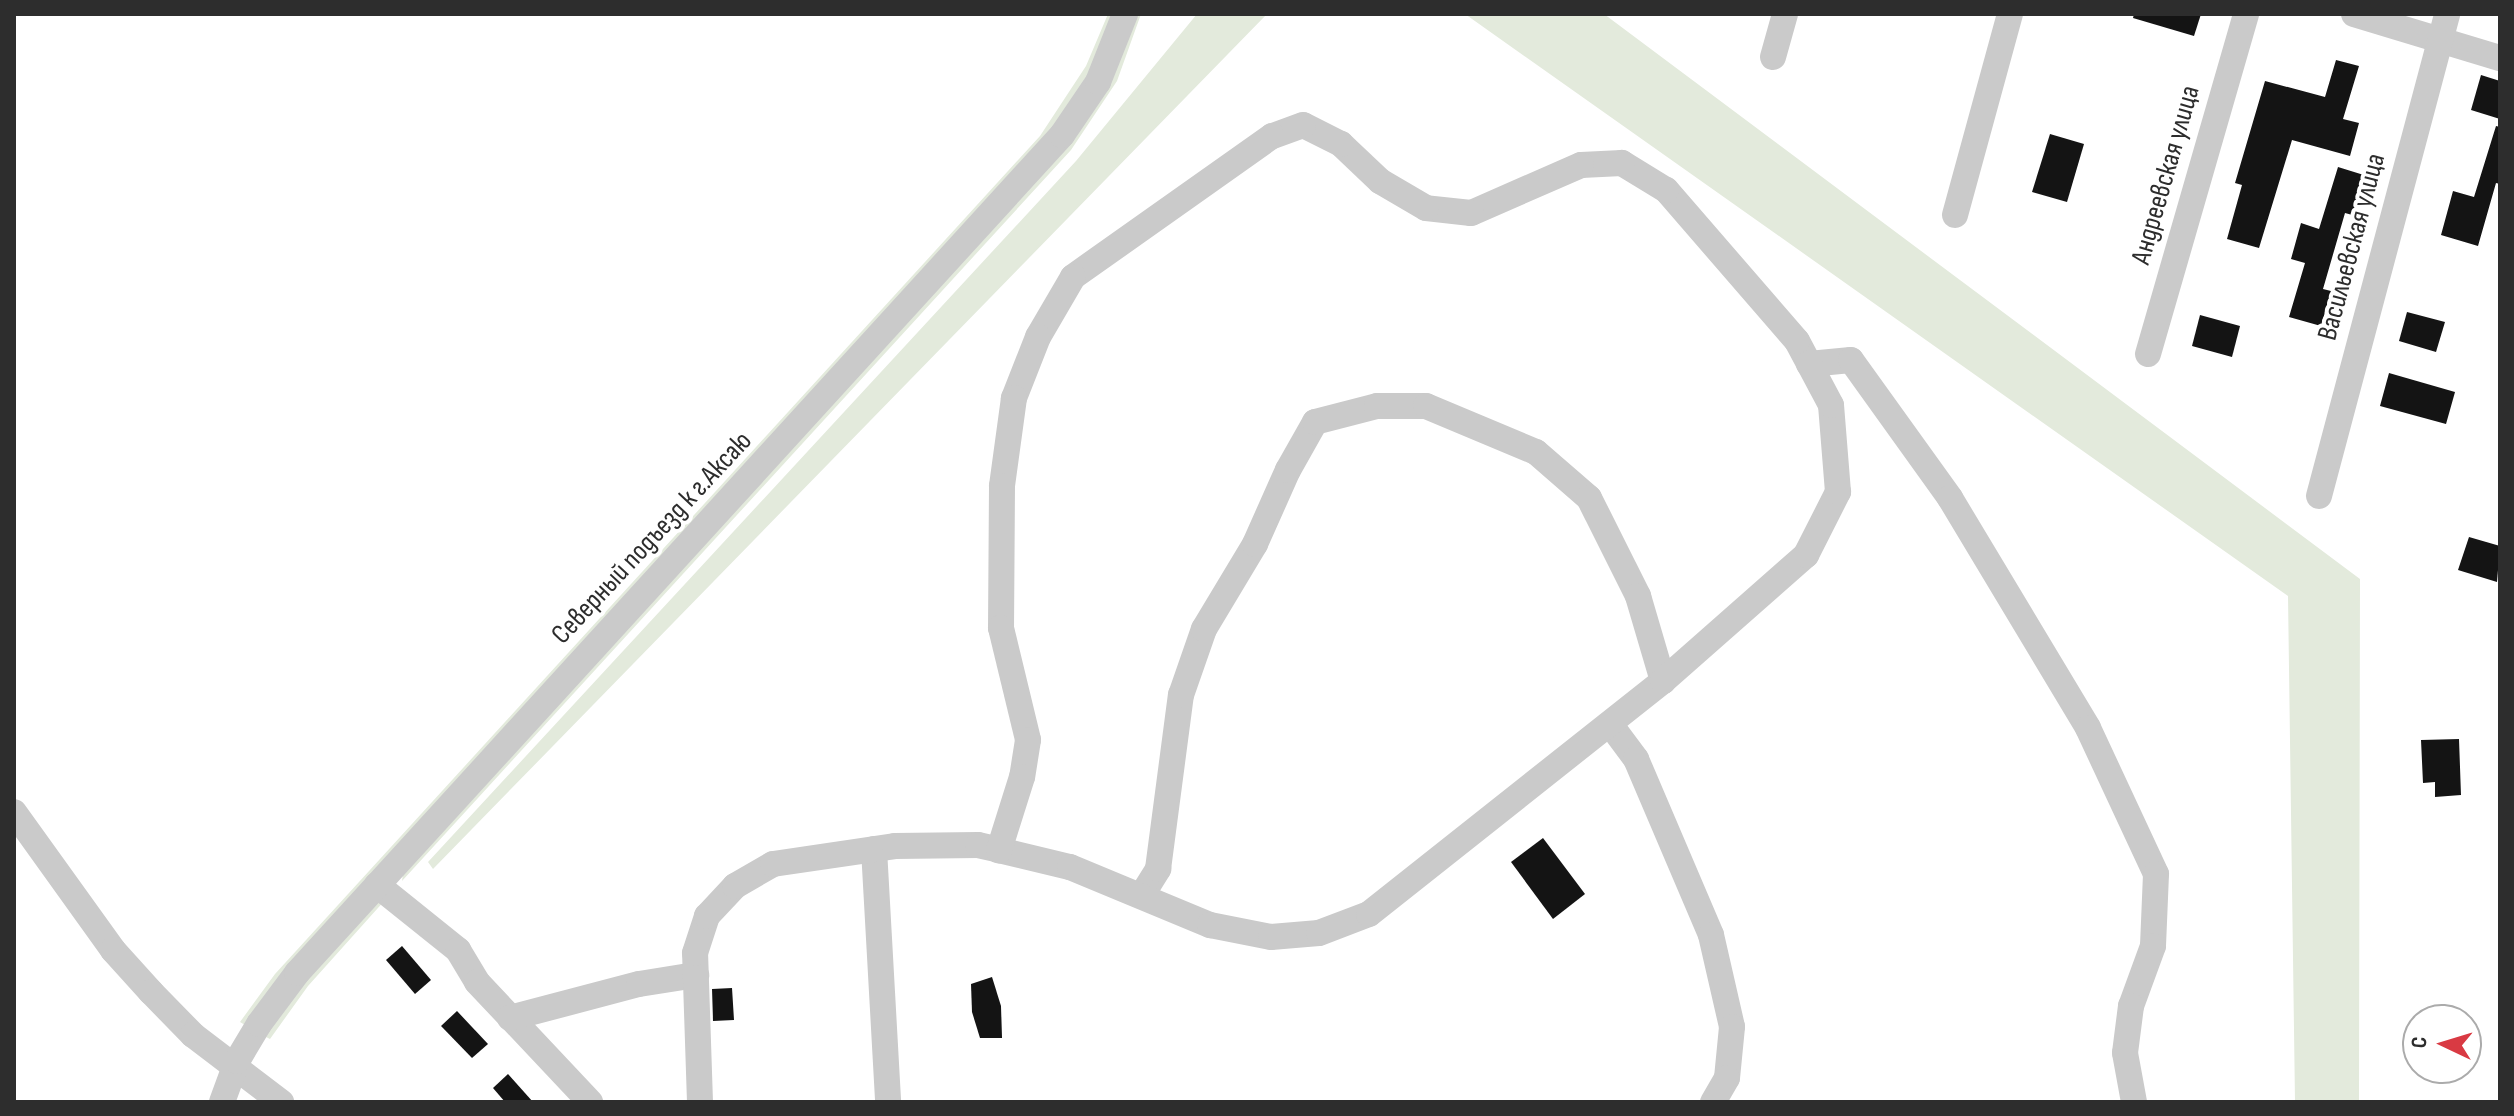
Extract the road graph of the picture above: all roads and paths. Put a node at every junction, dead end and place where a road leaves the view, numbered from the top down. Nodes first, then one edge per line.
1 (1125, 14) edge
2 (1785, 14) edge
3 (2010, 14) edge
4 (2246, 14) edge
5 (2354, 14) edge
6 (2447, 14) edge
7 (2440, 42) junction
8 (1773, 57) dead end
9 (2500, 58) edge
10 (1955, 215) dead end
11 (2148, 354) dead end
12 (1809, 364) junction
13 (2319, 496) dead end
14 (1663, 681) junction
15 (1610, 724) junction
16 (14, 812) edge
17 (874, 849) junction
18 (999, 850) junction
19 (377, 885) junction
20 (1142, 895) junction
21 (696, 975) junction
22 (510, 1018) junction
23 (233, 1069) junction
24 (222, 1102) edge
25 (281, 1102) edge
26 (590, 1102) edge
27 (700, 1102) edge
28 (888, 1102) edge
29 (1713, 1102) edge
30 (2134, 1102) edge

1 - 19 street, Северный подъезд к г.Аксаю
2 - 8 street
3 - 10 street
4 - 11 street, Андреевская улица
5 - 7 street
6 - 7 street, Васильевская улица
7 - 9 street
7 - 13 street, Васильевская улица
12 - 14 street
12 - 18 street
12 - 30 street
14 - 15 street
14 - 20 street
15 - 20 street
15 - 29 street
16 - 23 street
17 - 18 street
17 - 21 street
17 - 28 street
18 - 20 street
19 - 22 street
19 - 23 street, Северный подъезд к г.Аксаю
21 - 22 street
21 - 27 street
22 - 26 street
23 - 24 street, Северный подъезд к г.Аксаю
23 - 25 street

